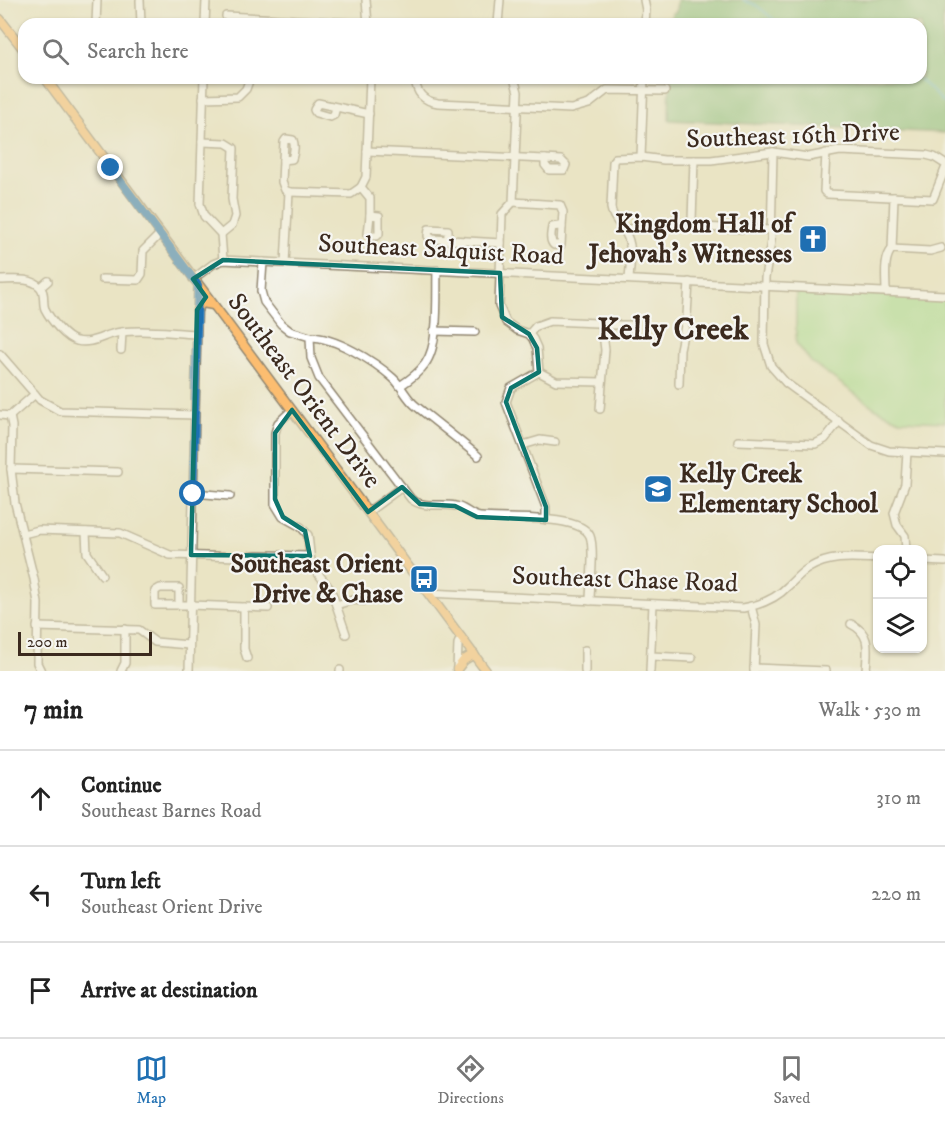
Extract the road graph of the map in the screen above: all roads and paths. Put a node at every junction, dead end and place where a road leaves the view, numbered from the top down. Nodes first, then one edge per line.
1 (97, 0) edge
2 (140, 0) edge
3 (206, 0) edge
4 (366, 0) edge
5 (500, 0) edge
6 (644, 0) edge
7 (226, 16) dead end
8 (96, 18) edge
9 (141, 18) edge
10 (205, 18) edge
11 (238, 18) edge
12 (368, 18) edge
13 (498, 18) edge
14 (645, 18) edge
15 (0, 19) edge
16 (18, 42) edge
17 (49, 84) edge
18 (204, 84) edge
19 (248, 84) edge
20 (370, 84) edge
21 (416, 84) edge
22 (516, 84) edge
23 (644, 84) edge
24 (643, 91) junction
25 (665, 91) dead end
26 (203, 98) junction
27 (517, 106) junction
28 (336, 107) dead end
29 (369, 114) junction
30 (202, 142) junction
31 (367, 151) junction
32 (773, 152) junction
33 (826, 153) junction
34 (641, 157) junction
35 (515, 158) junction
36 (283, 159) dead end
37 (545, 159) dead end
38 (694, 160) junction
39 (945, 164) edge
40 (945, 169) edge
41 (361, 187) junction
42 (289, 192) junction
43 (894, 197) junction
44 (513, 201) junction
45 (369, 215) dead end
46 (562, 227) dead end
47 (650, 227) dead end
48 (771, 230) junction
49 (625, 231) junction
50 (160, 234) junction
51 (221, 234) junction
52 (448, 240) dead end
53 (501, 243) junction
54 (941, 248) dead end
55 (892, 249) junction
56 (223, 260) junction
57 (263, 262) junction
58 (285, 263) junction
59 (437, 270) junction
60 (500, 273) junction
61 (102, 279) dead end
62 (630, 279) junction
63 (0, 280) edge
64 (48, 281) dead end
65 (196, 282) junction
66 (689, 282) junction
67 (765, 286) junction
68 (41, 287) junction
69 (886, 292) junction
70 (945, 295) edge
71 (213, 305) junction
72 (196, 310) junction
73 (602, 325) junction
74 (632, 325) dead end
75 (434, 331) junction
76 (122, 332) junction
77 (475, 332) dead end
78 (196, 334) junction
79 (529, 334) junction
80 (310, 338) junction
81 (121, 350) dead end
82 (0, 354) edge
83 (539, 372) junction
84 (602, 382) junction
85 (679, 384) dead end
86 (400, 386) junction
87 (35, 394) junction
88 (292, 410) junction
89 (600, 410) dead end
90 (0, 415) edge
91 (195, 415) junction
92 (10, 416) junction
93 (839, 421) junction
94 (738, 441) dead end
95 (555, 442) dead end
96 (523, 446) junction
97 (907, 452) junction
98 (945, 454) edge
99 (478, 456) dead end
100 (11, 469) junction
101 (118, 472) dead end
102 (402, 487) junction
103 (193, 494) junction
104 (230, 496) dead end
105 (368, 512) junction
106 (546, 520) junction
107 (86, 532) junction
108 (23, 534) junction
109 (906, 545) edge
110 (191, 555) junction
111 (310, 556) junction
112 (873, 559) edge
113 (927, 561) edge
114 (945, 562) edge
115 (102, 575) dead end
116 (179, 588) junction
117 (191, 588) junction
118 (428, 593) junction
119 (364, 601) dead end
120 (590, 601) junction
121 (190, 604) junction
122 (653, 604) junction
123 (179, 605) junction
124 (336, 605) junction
125 (751, 606) junction
126 (244, 607) junction
127 (268, 608) dead end
128 (851, 624) dead end
129 (37, 627) junction
130 (125, 630) junction
131 (346, 634) dead end
132 (461, 637) junction
133 (189, 645) junction
134 (585, 650) dead end
135 (474, 654) junction
136 (651, 656) junction
137 (248, 658) dead end
138 (692, 658) dead end
139 (457, 670) edge
140 (754, 670) edge
141 (41, 671) edge
142 (121, 671) edge
143 (189, 671) edge
144 (486, 671) edge
145 (585, 671) edge
146 (650, 671) edge
147 (826, 671) edge
148 (866, 671) edge

1 - 8 street
2 - 9 street
3 - 10 street
4 - 12 street
5 - 13 street
6 - 14 street
7 - 11 street
15 - 16 main road
17 - 50 main road, Southeast Orient Drive
18 - 26 street
19 - 26 street
20 - 29 street
21 - 27 street
22 - 27 street
23 - 24 street
24 - 25 street
24 - 27 street
24 - 34 street
26 - 30 street
27 - 35 street
28 - 29 street
29 - 31 street
30 - 51 street
30 - 51 street
31 - 35 street
31 - 41 street
32 - 33 street, Southeast 16th Drive
32 - 38 street, Southeast 16th Drive
32 - 48 street
33 - 39 street, Southeast 16th Drive
33 - 43 street
34 - 38 street, Southeast 16th Drive
34 - 49 street, Southeast 16th Drive
35 - 37 street
35 - 44 street
36 - 42 street
38 - 48 street
40 - 43 street
41 - 42 street
41 - 45 street
42 - 58 street
43 - 55 street
44 - 46 street
44 - 53 street
47 - 49 street
48 - 67 street
49 - 62 street
50 - 61 street
50 - 65 main road, Southeast Orient Drive
51 - 56 street
52 - 53 street
53 - 60 street
54 - 55 street
55 - 69 street
56 - 57 street, Southeast Salquist Road
56 - 65 street
57 - 58 street, Southeast Salquist Road
57 - 80 street
58 - 59 street, Southeast Salquist Road
59 - 60 street, Southeast Salquist Road
59 - 75 street
60 - 62 street, Southeast Salquist Road
60 - 79 street
62 - 66 street, Southeast Salquist Road
63 - 68 street
64 - 68 street
65 - 71 main road, Southeast Orient Drive
65 - 72 street
66 - 67 street, Southeast Salquist Road
66 - 85 street
67 - 69 street, Southeast Salquist Road
67 - 93 street
68 - 76 street
69 - 70 street, Southeast Salquist Road
71 - 72 main road
71 - 88 main road, Southeast Orient Drive
72 - 78 street
73 - 74 street
73 - 79 street
73 - 84 street
75 - 77 street
75 - 86 street
76 - 78 street
76 - 81 street
78 - 91 street
79 - 83 street
80 - 86 street
80 - 102 street
82 - 87 street
83 - 84 street
83 - 96 street
84 - 89 street
86 - 99 street
87 - 91 street
87 - 92 street
88 - 105 main road, Southeast Orient Drive
88 - 111 street
90 - 92 street
91 - 103 street
92 - 100 street
93 - 94 street
93 - 97 street
95 - 96 street
96 - 106 street
97 - 98 street
97 - 109 street
100 - 101 street
100 - 108 street
102 - 105 street
102 - 106 street
103 - 104 street
103 - 110 street
105 - 118 main road, Southeast Orient Drive
106 - 120 street
107 - 108 street
107 - 110 street
107 - 115 street
108 - 129 street
110 - 111 street
110 - 117 street
111 - 124 street
112 - 125 street, Southeast Chase Road
113 - 114 street
116 - 117 street
116 - 123 street
116 - 123 street
117 - 121 street
118 - 120 street, Southeast Chase Road
118 - 132 main road, Southeast Orient Drive
119 - 124 street
120 - 122 street, Southeast Chase Road
121 - 123 street
121 - 126 street
121 - 133 street
122 - 125 street, Southeast Chase Road
122 - 136 street
124 - 131 street
125 - 140 street
126 - 127 street
126 - 137 street
128 - 148 street
129 - 130 street
129 - 141 street
130 - 133 street
130 - 142 street
132 - 135 main road, Southeast Orient Drive
132 - 139 street
133 - 143 street
134 - 145 street
135 - 139 main road
135 - 144 main road, Southeast Orient Drive
136 - 138 street
136 - 146 street
140 - 147 street

